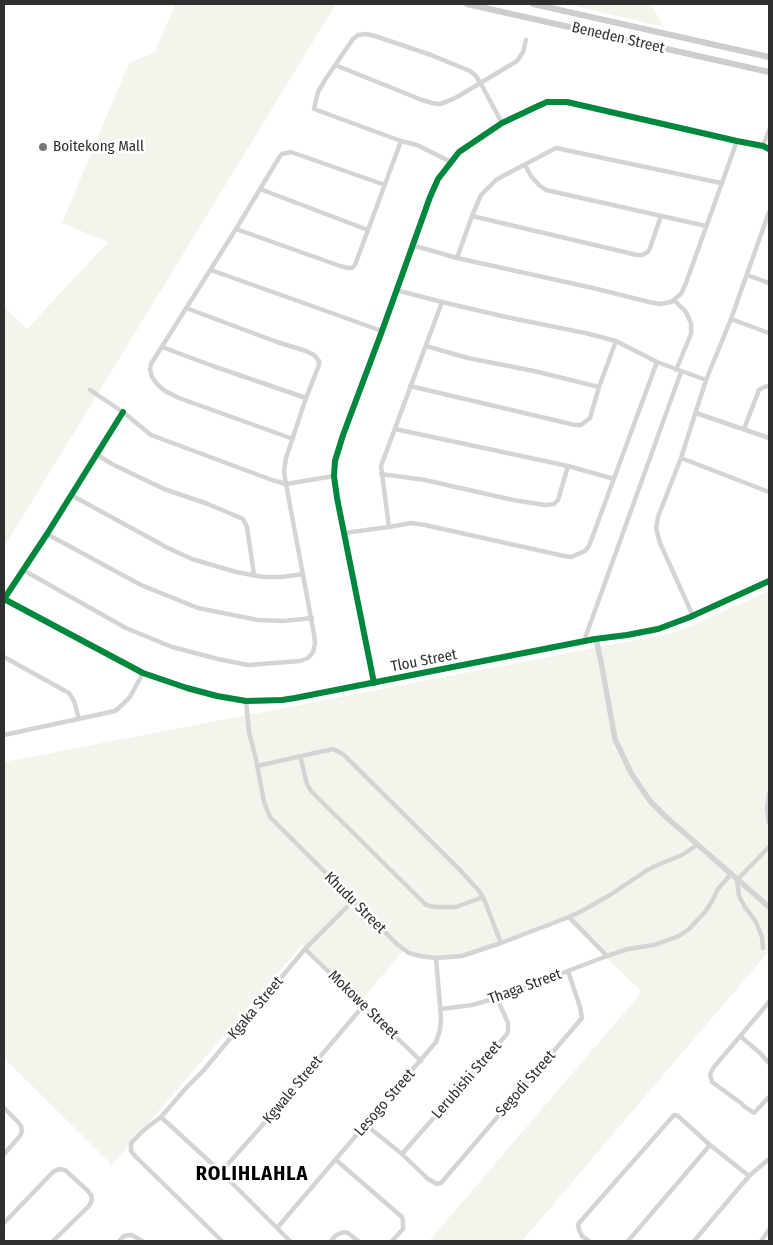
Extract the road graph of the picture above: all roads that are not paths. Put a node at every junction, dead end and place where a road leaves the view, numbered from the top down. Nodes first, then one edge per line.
1 (467, 4) edge
2 (533, 4) edge
3 (526, 40) dead end
4 (769, 57) edge
5 (335, 65) junction
6 (769, 72) edge
7 (481, 84) junction
8 (502, 123) junction
9 (769, 130) edge
10 (401, 141) junction
11 (737, 142) junction
12 (762, 146) junction
13 (769, 149) edge
14 (451, 162) junction
15 (525, 165) junction
16 (721, 183) junction
17 (385, 185) junction
18 (260, 189) junction
19 (769, 212) edge
20 (472, 216) junction
21 (661, 216) junction
22 (706, 226) junction
23 (767, 228) edge
24 (236, 229) junction
25 (368, 230) junction
26 (412, 245) junction
27 (458, 258) junction
28 (210, 270) junction
29 (747, 275) junction
30 (769, 283) edge
31 (396, 290) junction
32 (674, 300) junction
33 (442, 302) junction
34 (186, 308) junction
35 (731, 319) junction
36 (382, 332) junction
37 (769, 333) edge
38 (616, 341) junction
39 (162, 346) junction
40 (426, 346) junction
41 (657, 362) junction
42 (679, 371) junction
43 (706, 380) junction
44 (410, 386) junction
45 (769, 386) edge
46 (599, 387) junction
47 (90, 390) dead end
48 (306, 398) junction
49 (123, 412) junction
50 (696, 413) junction
51 (395, 429) junction
52 (744, 429) junction
53 (769, 438) edge
54 (293, 439) junction
55 (96, 454) junction
56 (681, 458) junction
57 (568, 466) junction
58 (382, 474) junction
59 (334, 476) junction
60 (614, 479) junction
61 (286, 484) junction
62 (769, 492) edge
63 (71, 495) junction
64 (389, 527) junction
65 (344, 533) junction
66 (47, 534) junction
67 (24, 570) junction
68 (303, 574) junction
69 (254, 576) junction
70 (769, 581) edge
71 (4, 599) edge
72 (693, 616) junction
73 (312, 618) junction
74 (596, 639) junction
75 (584, 642) junction
76 (4, 657) edge
77 (143, 673) junction
78 (374, 683) junction
79 (246, 700) junction
80 (79, 719) junction
81 (4, 735) edge
82 (300, 756) junction
83 (257, 766) junction
84 (769, 794) edge
85 (769, 823) edge
86 (697, 845) junction
87 (769, 847) edge
88 (731, 874) junction
89 (737, 880) junction
90 (483, 897) junction
91 (353, 901) junction
92 (769, 907) edge
93 (569, 917) junction
94 (501, 943) junction
95 (305, 948) junction
96 (763, 948) dead end
97 (607, 956) junction
98 (436, 958) junction
99 (568, 971) junction
100 (498, 998) junction
101 (769, 1002) edge
102 (363, 1006) junction
103 (441, 1009) junction
104 (740, 1036) junction
105 (421, 1061) junction
106 (769, 1063) edge
107 (769, 1097) edge
108 (4, 1108) edge
109 (162, 1117) junction
110 (366, 1125) junction
111 (710, 1145) junction
112 (4, 1154) edge
113 (402, 1154) junction
114 (769, 1159) edge
115 (336, 1160) junction
116 (221, 1172) junction
117 (750, 1176) junction
118 (4, 1223) edge
119 (278, 1228) junction
120 (769, 1230) edge
121 (53, 1241) edge
122 (119, 1241) edge
123 (142, 1241) edge
124 (222, 1241) edge
125 (290, 1241) edge
126 (331, 1241) edge
127 (358, 1241) edge
128 (392, 1241) edge
129 (589, 1241) edge
130 (628, 1241) edge
131 (694, 1241) edge
132 (761, 1241) edge

1 - 6 main road, Beneden Street
2 - 4 main road, Beneden Street
3 - 7 street
5 - 7 street
5 - 7 street
5 - 10 street
7 - 8 street
8 - 11 street
8 - 14 street
9 - 12 street
10 - 14 street
10 - 17 street
11 - 12 street
11 - 16 street
12 - 13 street
14 - 26 street
15 - 16 street
15 - 20 street
15 - 21 street
16 - 22 street
17 - 18 street
17 - 25 street
18 - 24 street
18 - 25 street
19 - 23 street
20 - 21 street
20 - 27 street
21 - 22 street
22 - 32 street
23 - 29 street
24 - 25 street
24 - 28 street
26 - 27 street
26 - 31 street
27 - 32 street
28 - 34 street
28 - 36 street
29 - 30 street
29 - 35 street
31 - 33 street
31 - 36 street
32 - 42 street
33 - 38 street
33 - 40 street
34 - 39 street
34 - 48 street
35 - 37 street
35 - 43 street
36 - 59 street
38 - 41 street
38 - 46 street
39 - 48 street
39 - 54 street
40 - 44 street
40 - 46 street
41 - 42 street
41 - 60 street
42 - 43 street
42 - 75 street
43 - 50 street
44 - 46 street
44 - 51 street
45 - 52 street
47 - 49 street
48 - 54 street
49 - 55 street
49 - 61 street
50 - 52 street
50 - 56 street
51 - 57 street
51 - 58 street
52 - 53 street
54 - 61 street
55 - 63 street
55 - 69 street
56 - 62 street
56 - 72 street
57 - 58 street
57 - 60 street
58 - 64 street
59 - 61 street
59 - 65 street
60 - 64 street
61 - 68 street
63 - 66 street
63 - 69 street
64 - 65 street
65 - 78 street
66 - 67 street
66 - 73 street
67 - 71 street
67 - 73 street
68 - 69 street
68 - 73 street
70 - 72 street, Tlou Street
71 - 77 street, Tlou Street
72 - 74 street, Tlou Street
74 - 75 street, Tlou Street
74 - 86 street
75 - 78 street, Tlou Street
76 - 80 street
77 - 79 street, Tlou Street
77 - 80 street
78 - 79 street, Tlou Street
79 - 83 street, Khudu Street
80 - 81 street
82 - 83 street
82 - 90 street
82 - 90 street
83 - 91 street, Khudu Street
84 - 85 street
86 - 88 street
86 - 93 street, Khudu Street
87 - 89 street
88 - 89 street
88 - 97 street, Thaga Street
89 - 92 street
89 - 96 street
90 - 94 street
91 - 95 street, Kgaka Street
91 - 98 street, Khudu Street
93 - 94 street, Khudu Street
93 - 97 street
94 - 98 street, Khudu Street
95 - 102 street, Mokowe Street
95 - 109 street, Kgaka Street
97 - 99 street, Thaga Street
98 - 103 street, Lesogo Street
99 - 100 street, Thaga Street
99 - 113 street, Segodi Street
100 - 103 street, Thaga Street
100 - 113 street, Lerubishi Street
101 - 104 street
102 - 105 street, Mokowe Street
102 - 116 street, Kgwale Street
103 - 105 street, Lesogo Street
104 - 106 street
104 - 107 street
105 - 110 street, Lesogo Street
108 - 112 street
109 - 116 street
109 - 124 street, Kgaka Street
110 - 113 street
110 - 115 street, Lesogo Street
111 - 117 street
111 - 129 street
111 - 130 street
114 - 117 street
115 - 119 street, Lesogo Street
115 - 128 street
116 - 119 street
117 - 131 street
118 - 121 street
119 - 125 street
120 - 132 street
122 - 123 street
126 - 127 street

